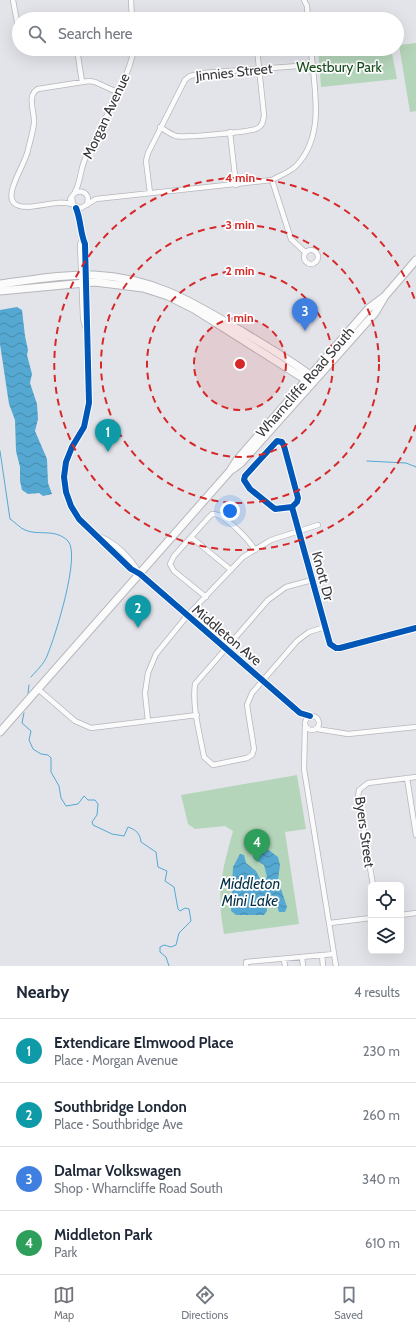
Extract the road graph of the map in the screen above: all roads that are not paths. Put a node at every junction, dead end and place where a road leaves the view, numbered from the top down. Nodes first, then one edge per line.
1 (13, 0) edge
2 (131, 0) edge
3 (304, 0) edge
4 (15, 12) edge
5 (132, 12) edge
6 (307, 12) edge
7 (78, 56) edge
8 (132, 56) edge
9 (258, 56) edge
10 (311, 56) edge
11 (312, 65) junction
12 (259, 69) junction
13 (82, 82) junction
14 (117, 92) junction
15 (160, 127) junction
16 (230, 132) junction
17 (272, 180) junction
18 (80, 184) junction
19 (236, 185) junction
20 (150, 193) junction
21 (86, 194) junction
22 (74, 195) junction
23 (96, 199) junction
24 (66, 202) junction
25 (75, 206) junction
26 (86, 206) junction
27 (80, 218) junction
28 (305, 252) dead end
29 (416, 260) edge
30 (84, 279) junction
31 (0, 284) edge
32 (0, 291) edge
33 (385, 296) junction
34 (308, 377) junction
35 (230, 471) junction
36 (292, 507) junction
37 (318, 525) dead end
38 (299, 531) junction
39 (191, 537) junction
40 (255, 550) junction
41 (231, 570) junction
42 (140, 574) junction
43 (312, 580) junction
44 (206, 597) junction
45 (187, 616) junction
46 (325, 627) junction
47 (416, 628) edge
48 (225, 647) junction
49 (263, 680) junction
50 (38, 689) junction
51 (300, 713) junction
52 (197, 715) junction
53 (310, 716) junction
54 (148, 721) junction
55 (319, 722) junction
56 (305, 724) junction
57 (416, 727) edge
58 (315, 730) junction
59 (328, 730) junction
60 (0, 732) edge
61 (305, 736) junction
62 (416, 777) edge
63 (407, 778) junction
64 (416, 834) edge
65 (372, 882) edge
66 (416, 913) edge
67 (404, 915) edge
68 (368, 918) edge
69 (330, 923) junction
70 (334, 954) junction
71 (322, 955) junction
72 (302, 957) junction
73 (284, 959) junction
74 (265, 963) edge
75 (246, 966) edge
76 (285, 966) edge
77 (304, 966) edge
78 (323, 966) edge
79 (336, 966) edge

1 - 4 street
2 - 5 street
3 - 6 street
7 - 13 street
8 - 14 street, Morgan Avenue
9 - 12 street
10 - 11 street
11 - 12 street, Jinnies Street
11 - 17 street
12 - 15 street, Jinnies Street
12 - 16 street
13 - 14 street
13 - 24 street
14 - 18 street, Morgan Avenue
15 - 16 street
15 - 20 street, Jinnies Street
16 - 19 street
17 - 19 street
17 - 28 street
18 - 21 street
18 - 22 street, Morgan Avenue
19 - 20 street
20 - 23 street
21 - 22 street
21 - 23 street
21 - 26 street
22 - 24 street
22 - 25 street
23 - 26 street
24 - 25 street
25 - 26 street
25 - 27 street
26 - 27 street
27 - 30 street
29 - 33 main road, Wharncliffe Road South
30 - 31 main road
30 - 32 main road
30 - 34 main road
30 - 42 street
33 - 34 main road, Wharncliffe Road South
33 - 35 main road, Wharncliffe Road South
34 - 35 main road, Wharncliffe Road South
35 - 42 main road, Wharncliffe Road South
36 - 36 street
36 - 38 street, Knott Dr
37 - 38 street
38 - 40 street
38 - 43 street, Knott Dr
39 - 40 street
39 - 41 street
39 - 44 street
40 - 41 street
41 - 44 street
42 - 45 street, Middleton Ave
42 - 50 main road, Wharncliffe Road South
43 - 46 street, Knott Dr
43 - 48 street
44 - 45 street
45 - 48 street, Middleton Ave
45 - 54 street
46 - 47 street, Knott Dr
46 - 49 street
48 - 49 street, Middleton Ave
48 - 52 street
49 - 51 street, Middleton Ave
49 - 52 street
50 - 54 street
50 - 60 main road, Wharncliffe Road South
51 - 53 street
51 - 56 street
52 - 54 street
53 - 55 street
53 - 56 street
55 - 58 street
55 - 59 street
56 - 58 street
56 - 61 street
57 - 59 street
58 - 59 street
58 - 61 street
61 - 69 street
62 - 63 street, Byers Street
63 - 64 street
63 - 65 street, Byers Street
66 - 67 street
68 - 69 street
69 - 70 street
70 - 71 street
70 - 79 street
71 - 72 street
71 - 78 street
72 - 73 street
72 - 77 street
73 - 74 street
73 - 76 street
74 - 75 street

